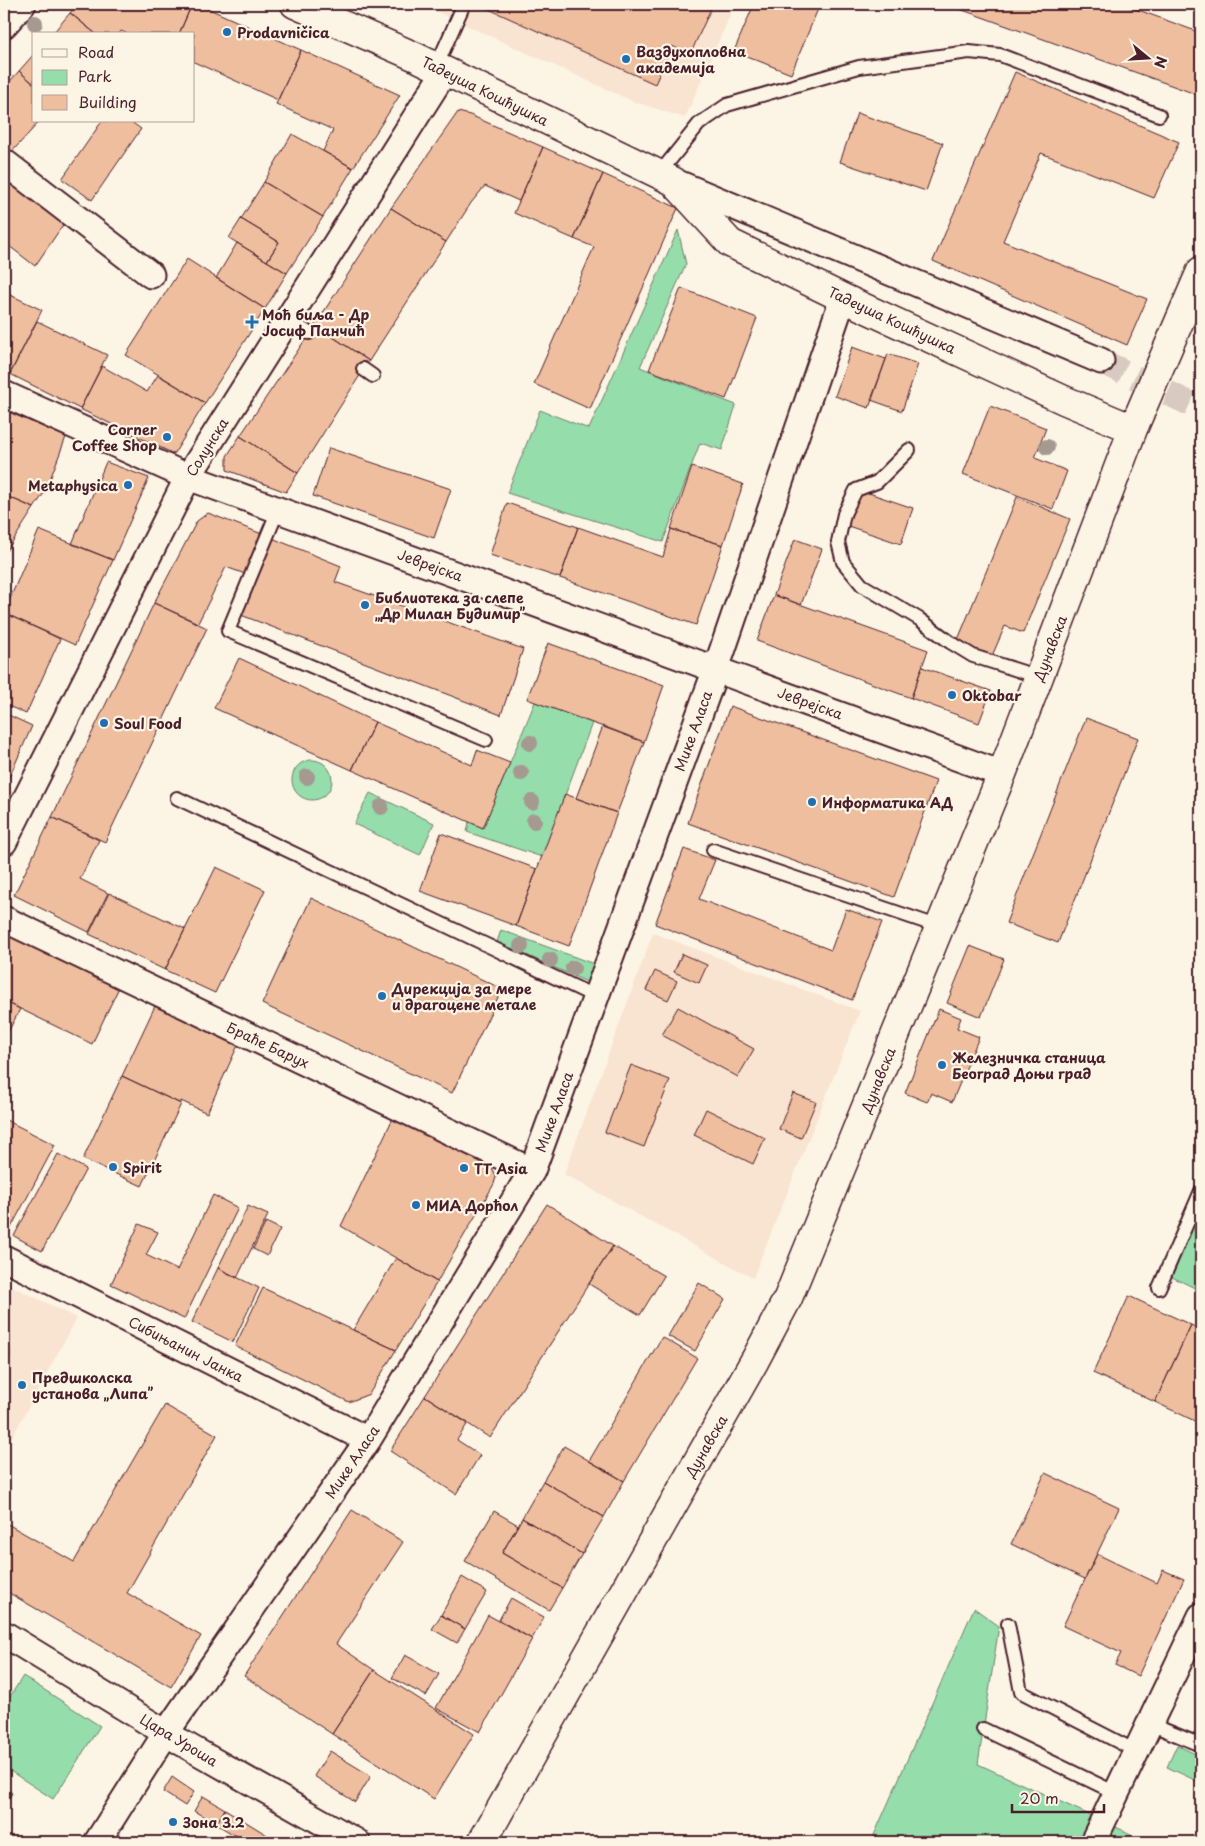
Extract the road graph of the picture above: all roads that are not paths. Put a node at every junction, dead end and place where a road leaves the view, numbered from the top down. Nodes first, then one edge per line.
1 (23, 4) edge
2 (295, 4) edge
3 (464, 4) edge
4 (4, 25) edge
5 (440, 69) junction
6 (1159, 115) dead end
7 (4, 162) edge
8 (666, 178) junction
9 (151, 275) dead end
10 (1200, 277) edge
11 (843, 298) junction
12 (288, 319) junction
13 (309, 333) dead end
14 (1101, 361) tunnel mouth
15 (4, 394) edge
16 (1133, 429) junction
17 (909, 450) dead end
18 (188, 477) junction
19 (278, 510) junction
20 (716, 669) junction
21 (1039, 677) junction
22 (486, 740) dead end
23 (1002, 774) junction
24 (177, 798) dead end
25 (4, 842) edge
26 (713, 850) dead end
27 (4, 919) edge
28 (940, 927) junction
29 (596, 997) junction
30 (532, 1171) junction
31 (1201, 1191) edge
32 (4, 1258) edge
33 (1159, 1288) dead end
34 (368, 1440) junction
35 (1201, 1616) edge
36 (1008, 1624) dead end
37 (4, 1634) edge
38 (1150, 1724) junction
39 (983, 1729) dead end
40 (166, 1734) junction
41 (1201, 1745) edge
42 (1136, 1751) junction
43 (1116, 1792) junction
44 (97, 1842) edge
45 (357, 1842) edge
46 (482, 1842) edge
47 (1093, 1842) edge

1 - 4 street
2 - 5 main road, Тадеуша Кошћушка
3 - 5 lane
5 - 8 main road, Тадеуша Кошћушка
5 - 12 street, Солунска
6 - 8 lane
7 - 9 street
8 - 11 main road, Тадеуша Кошћушка
8 - 14 street, Тадеуша Кошћушка
10 - 16 main road, Дунавска
11 - 16 main road, Тадеуша Кошћушка
11 - 20 street, Мике Аласа
12 - 13 lane
12 - 18 street, Солунска
15 - 18 street, Јеврејска
16 - 21 main road, Дунавска
17 - 21 lane
18 - 19 street, Јеврејска
18 - 25 street, Солунска
19 - 20 street, Јеврејска
19 - 22 lane
20 - 23 street, Јеврејска
20 - 29 street, Мике Аласа
21 - 23 main road, Дунавска
23 - 28 main road, Дунавска
24 - 29 lane
26 - 28 lane
27 - 30 street, Браће Барух
28 - 46 main road, Дунавска
29 - 30 street, Мике Аласа
30 - 34 street, Мике Аласа
31 - 33 lane
32 - 34 street, Сибињанин Јанка
34 - 40 street, Мике Аласа
35 - 38 street
36 - 42 lane
37 - 40 street, Цара Уроша
38 - 41 lane
38 - 42 street
39 - 43 lane
40 - 44 street, Мике Аласа
40 - 45 street, Цара Уроша
42 - 43 street
43 - 47 street

